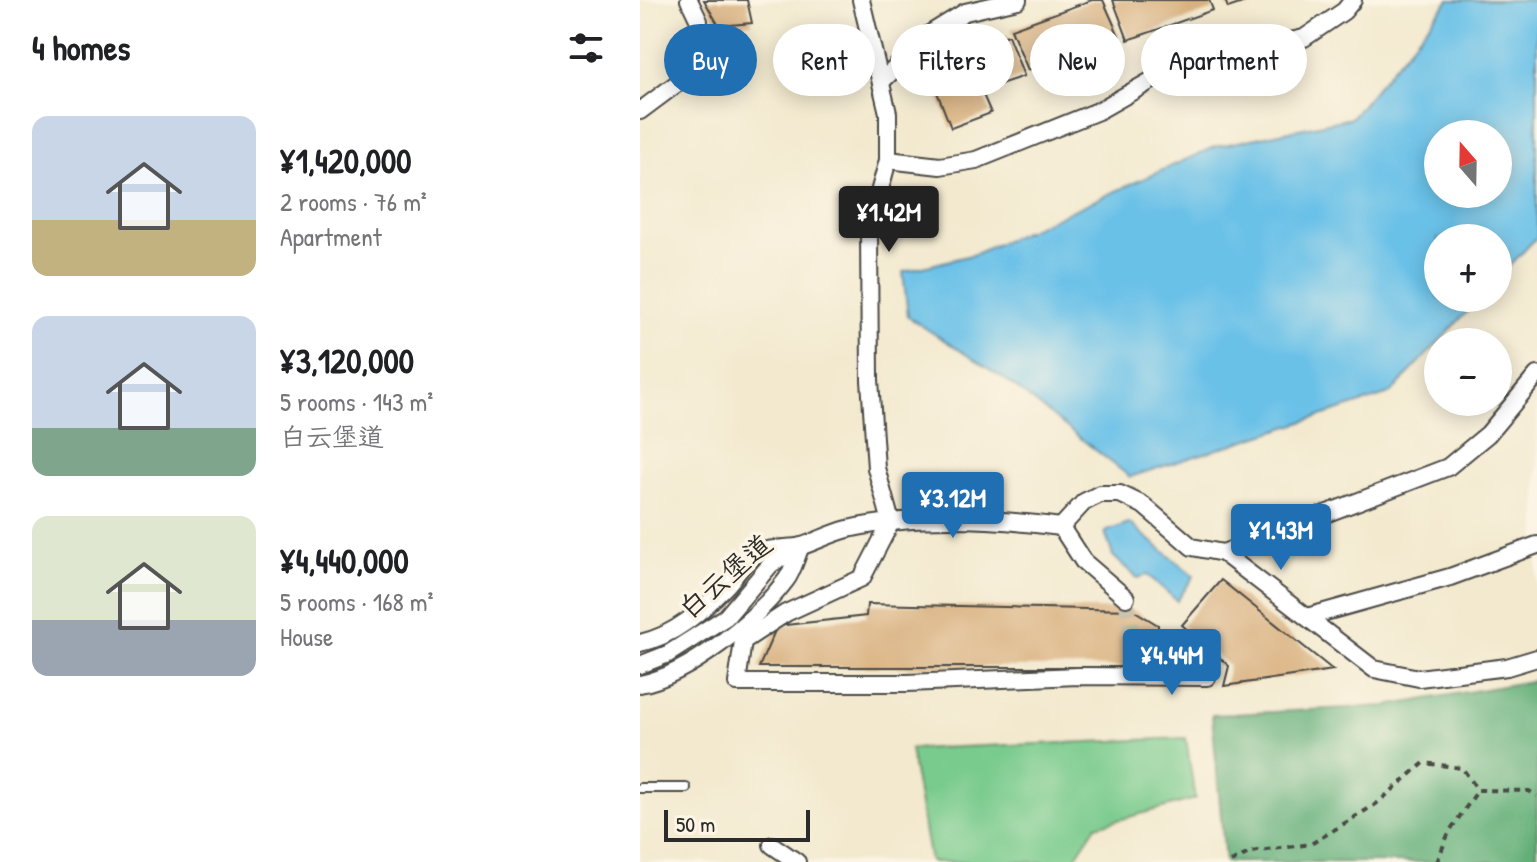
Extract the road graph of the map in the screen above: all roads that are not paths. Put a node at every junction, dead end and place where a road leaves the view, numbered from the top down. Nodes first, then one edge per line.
1 (689, 0) edge
2 (861, 0) edge
3 (1018, 0) edge
4 (1353, 0) edge
5 (881, 82) junction
6 (640, 111) edge
7 (888, 160) junction
8 (1537, 375) edge
9 (891, 522) junction
10 (1061, 527) junction
11 (1537, 545) edge
12 (801, 546) junction
13 (1223, 553) junction
14 (1126, 598) tunnel mouth
15 (1307, 617) junction
16 (640, 643) edge
17 (1537, 658) edge
18 (640, 665) edge
19 (1207, 677) dead end
20 (640, 684) edge
21 (640, 788) edge
22 (686, 788) dead end
23 (772, 845) dead end
24 (797, 862) edge

1 - 6 street
2 - 5 street
3 - 5 street
4 - 7 street
5 - 7 street
7 - 9 street
8 - 13 street
9 - 10 street
9 - 12 street
9 - 19 street
10 - 13 street
10 - 14 street
11 - 15 street
12 - 16 street
12 - 18 street, 白云堡道
12 - 20 street
13 - 15 street
15 - 17 street
21 - 22 lane
23 - 24 street

